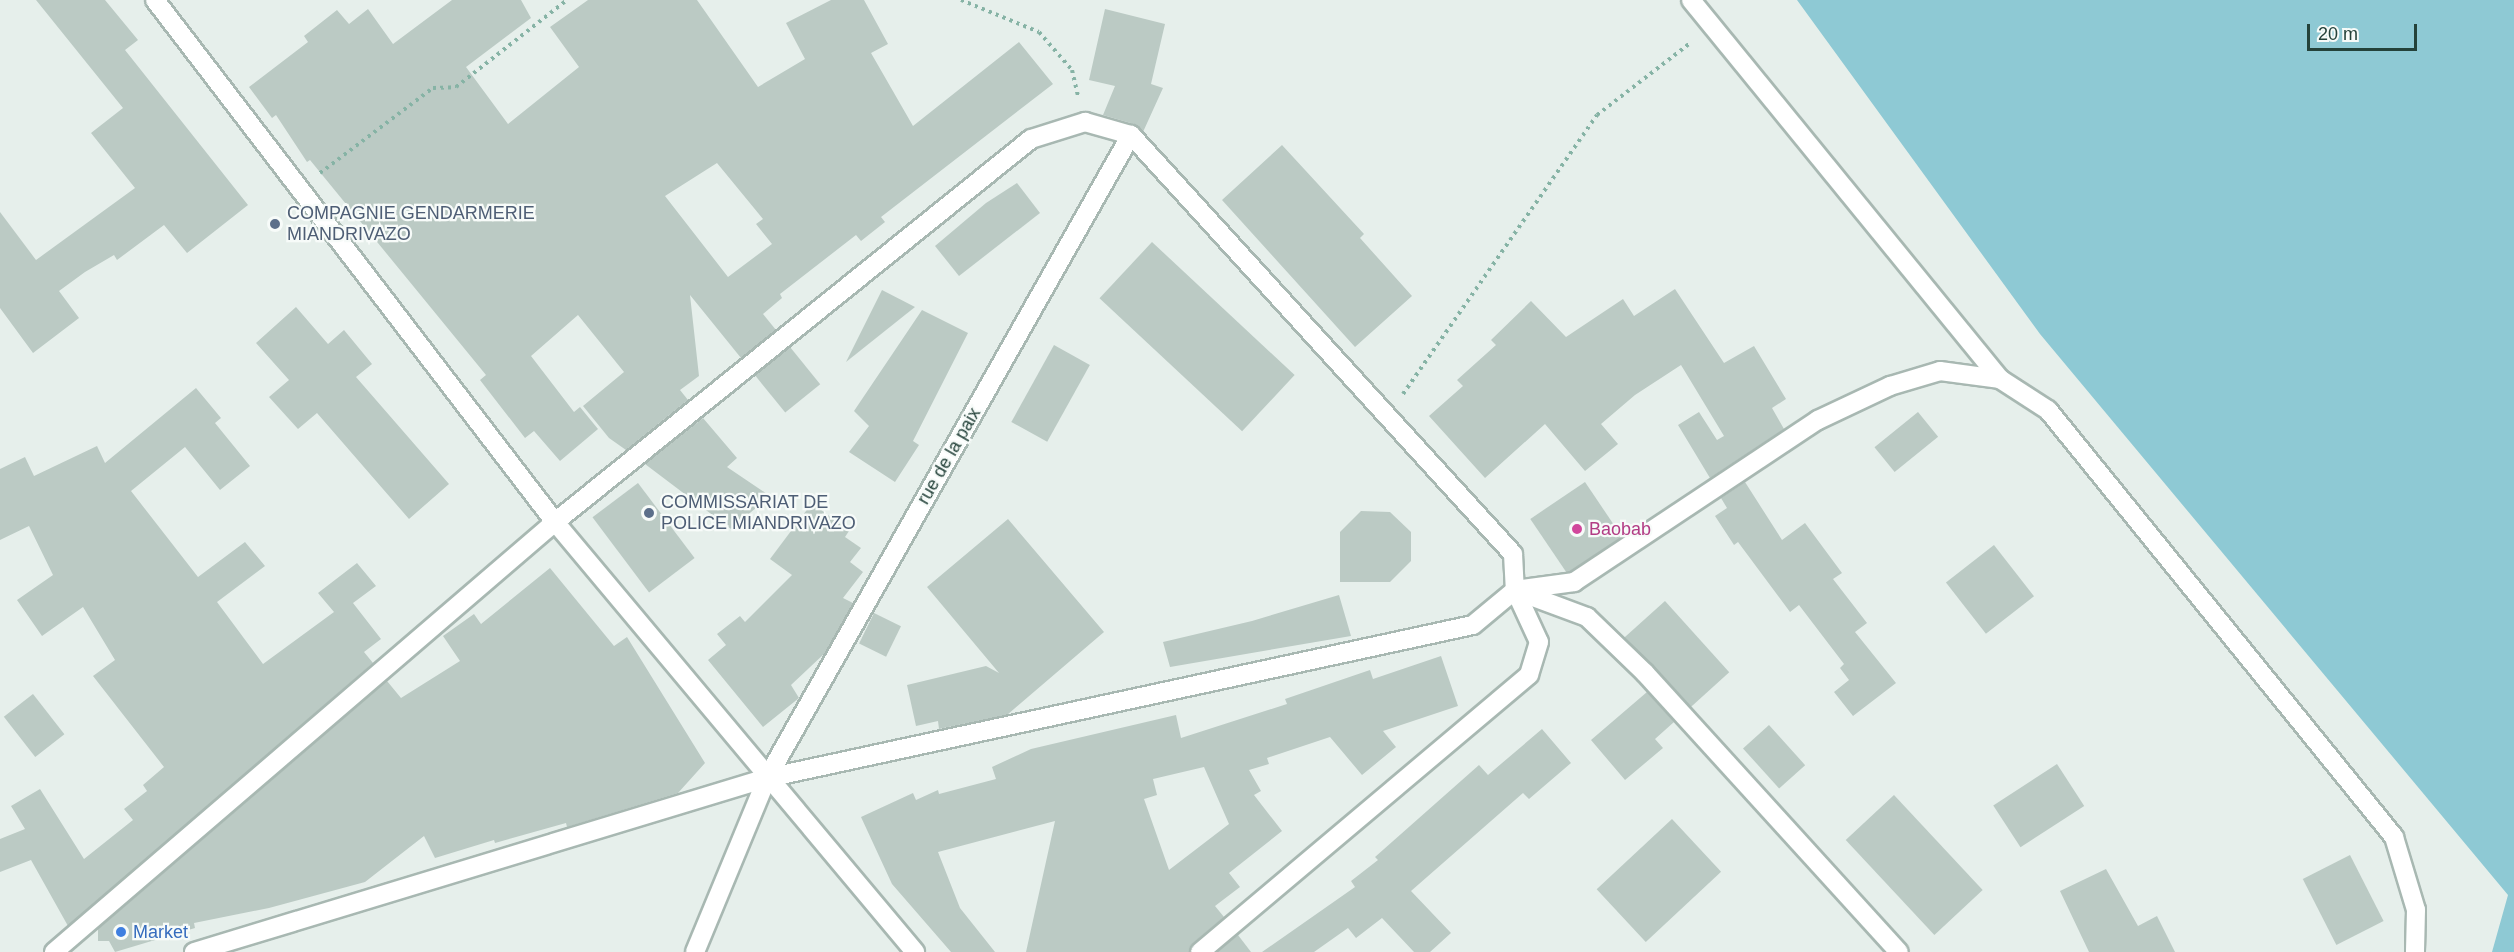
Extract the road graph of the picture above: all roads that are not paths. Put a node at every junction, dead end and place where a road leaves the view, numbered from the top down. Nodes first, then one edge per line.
1 (155, 0) edge
2 (1691, 0) edge
3 (1131, 135) junction
4 (2000, 380) junction
5 (555, 522) junction
6 (1515, 591) junction
7 (767, 778) junction
8 (54, 952) edge
9 (194, 952) edge
10 (695, 952) edge
11 (915, 952) edge
12 (1200, 952) edge
13 (1899, 952) edge
14 (2415, 952) edge

1 - 5 street
2 - 4 street
3 - 5 street
3 - 6 street
3 - 7 street, rue de la paix
4 - 6 street
4 - 14 street
5 - 7 street
5 - 8 street
6 - 7 street
6 - 12 street
6 - 13 street
7 - 9 street
7 - 10 street, rue de la paix
7 - 11 street

